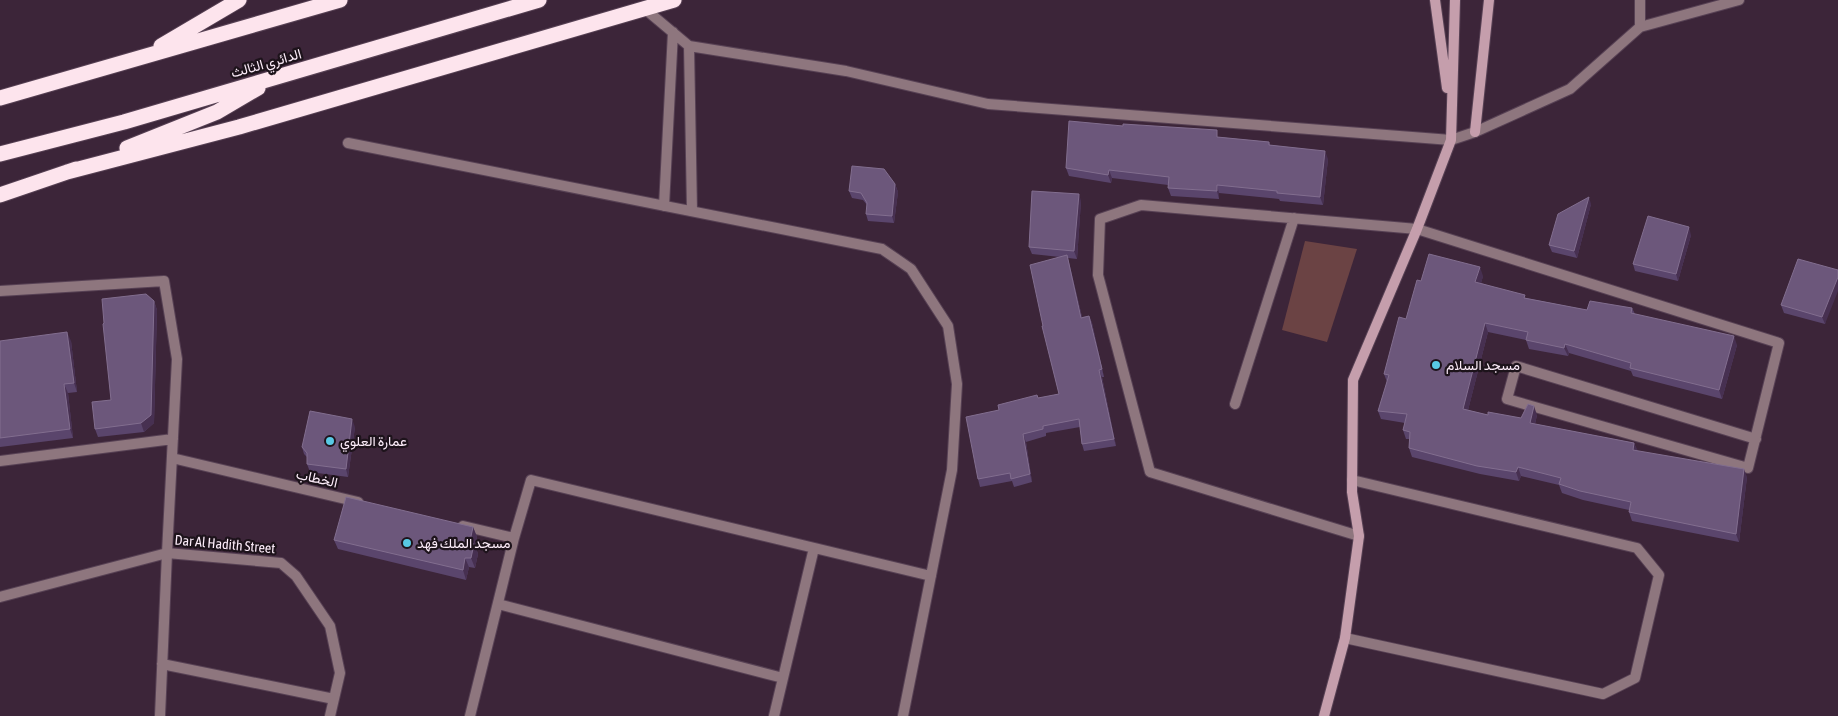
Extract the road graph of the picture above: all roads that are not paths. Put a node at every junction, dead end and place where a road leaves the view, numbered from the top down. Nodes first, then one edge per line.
1 (239, 0) edge
2 (340, 0) edge
3 (539, 0) edge
4 (674, 0) edge
5 (1435, 0) edge
6 (1455, 0) edge
7 (1489, 0) edge
8 (1640, 0) edge
9 (1739, 0) edge
10 (645, 9) junction
11 (1640, 27) junction
12 (673, 32) junction
13 (689, 46) junction
14 (145, 56) junction
15 (281, 75) junction
16 (32, 89) junction
17 (0, 92) edge
18 (0, 98) edge
19 (1451, 119) junction
20 (1475, 132) junction
21 (1451, 140) junction
22 (348, 143) dead end
23 (0, 154) edge
24 (67, 172) junction
25 (0, 195) edge
26 (664, 206) junction
27 (692, 211) junction
28 (1294, 218) junction
29 (1416, 229) junction
30 (0, 291) edge
31 (1235, 404) dead end
32 (173, 439) junction
33 (1756, 439) junction
34 (172, 458) junction
35 (0, 461) edge
36 (1352, 480) junction
37 (371, 505) edge
38 (457, 525) edge
39 (1359, 536) junction
40 (514, 538) junction
41 (814, 548) junction
42 (167, 553) junction
43 (931, 576) junction
44 (0, 597) edge
45 (498, 604) junction
46 (1345, 638) junction
47 (162, 664) junction
48 (784, 678) junction
49 (334, 699) junction
50 (160, 716) edge
51 (330, 716) edge
52 (470, 716) edge
53 (774, 716) edge
54 (903, 716) edge
55 (1324, 716) edge

1 - 14 highway
2 - 14 highway
3 - 15 highway, الدائري الثالث
4 - 10 highway
5 - 19 street
6 - 19 street
7 - 20 street
8 - 11 street
9 - 11 street
10 - 12 street
10 - 24 highway
11 - 20 street
12 - 13 street
12 - 26 street
13 - 21 street
13 - 27 street
14 - 16 highway
15 - 23 highway, الدائري الثالث
15 - 24 highway
16 - 17 highway
16 - 18 highway
19 - 21 street
20 - 21 street
21 - 29 street
22 - 26 street
24 - 25 highway
26 - 27 street
27 - 43 street
28 - 29 street
28 - 31 street
28 - 39 street
29 - 33 street
29 - 36 street
30 - 32 street
32 - 34 street
32 - 35 street
33 - 33 street
34 - 37 street, الخطاب
34 - 42 street
36 - 39 street
36 - 46 street
38 - 40 street
39 - 46 street
40 - 41 street
40 - 45 street
41 - 43 street
41 - 48 street
42 - 44 street, Dar Al Hadith Street
42 - 47 street
42 - 49 street, Dar Al Hadith Street
43 - 54 street
45 - 48 street
45 - 52 street
46 - 55 street
47 - 49 street
47 - 50 street
48 - 53 street
49 - 51 street, Dar Al Hadith Street

